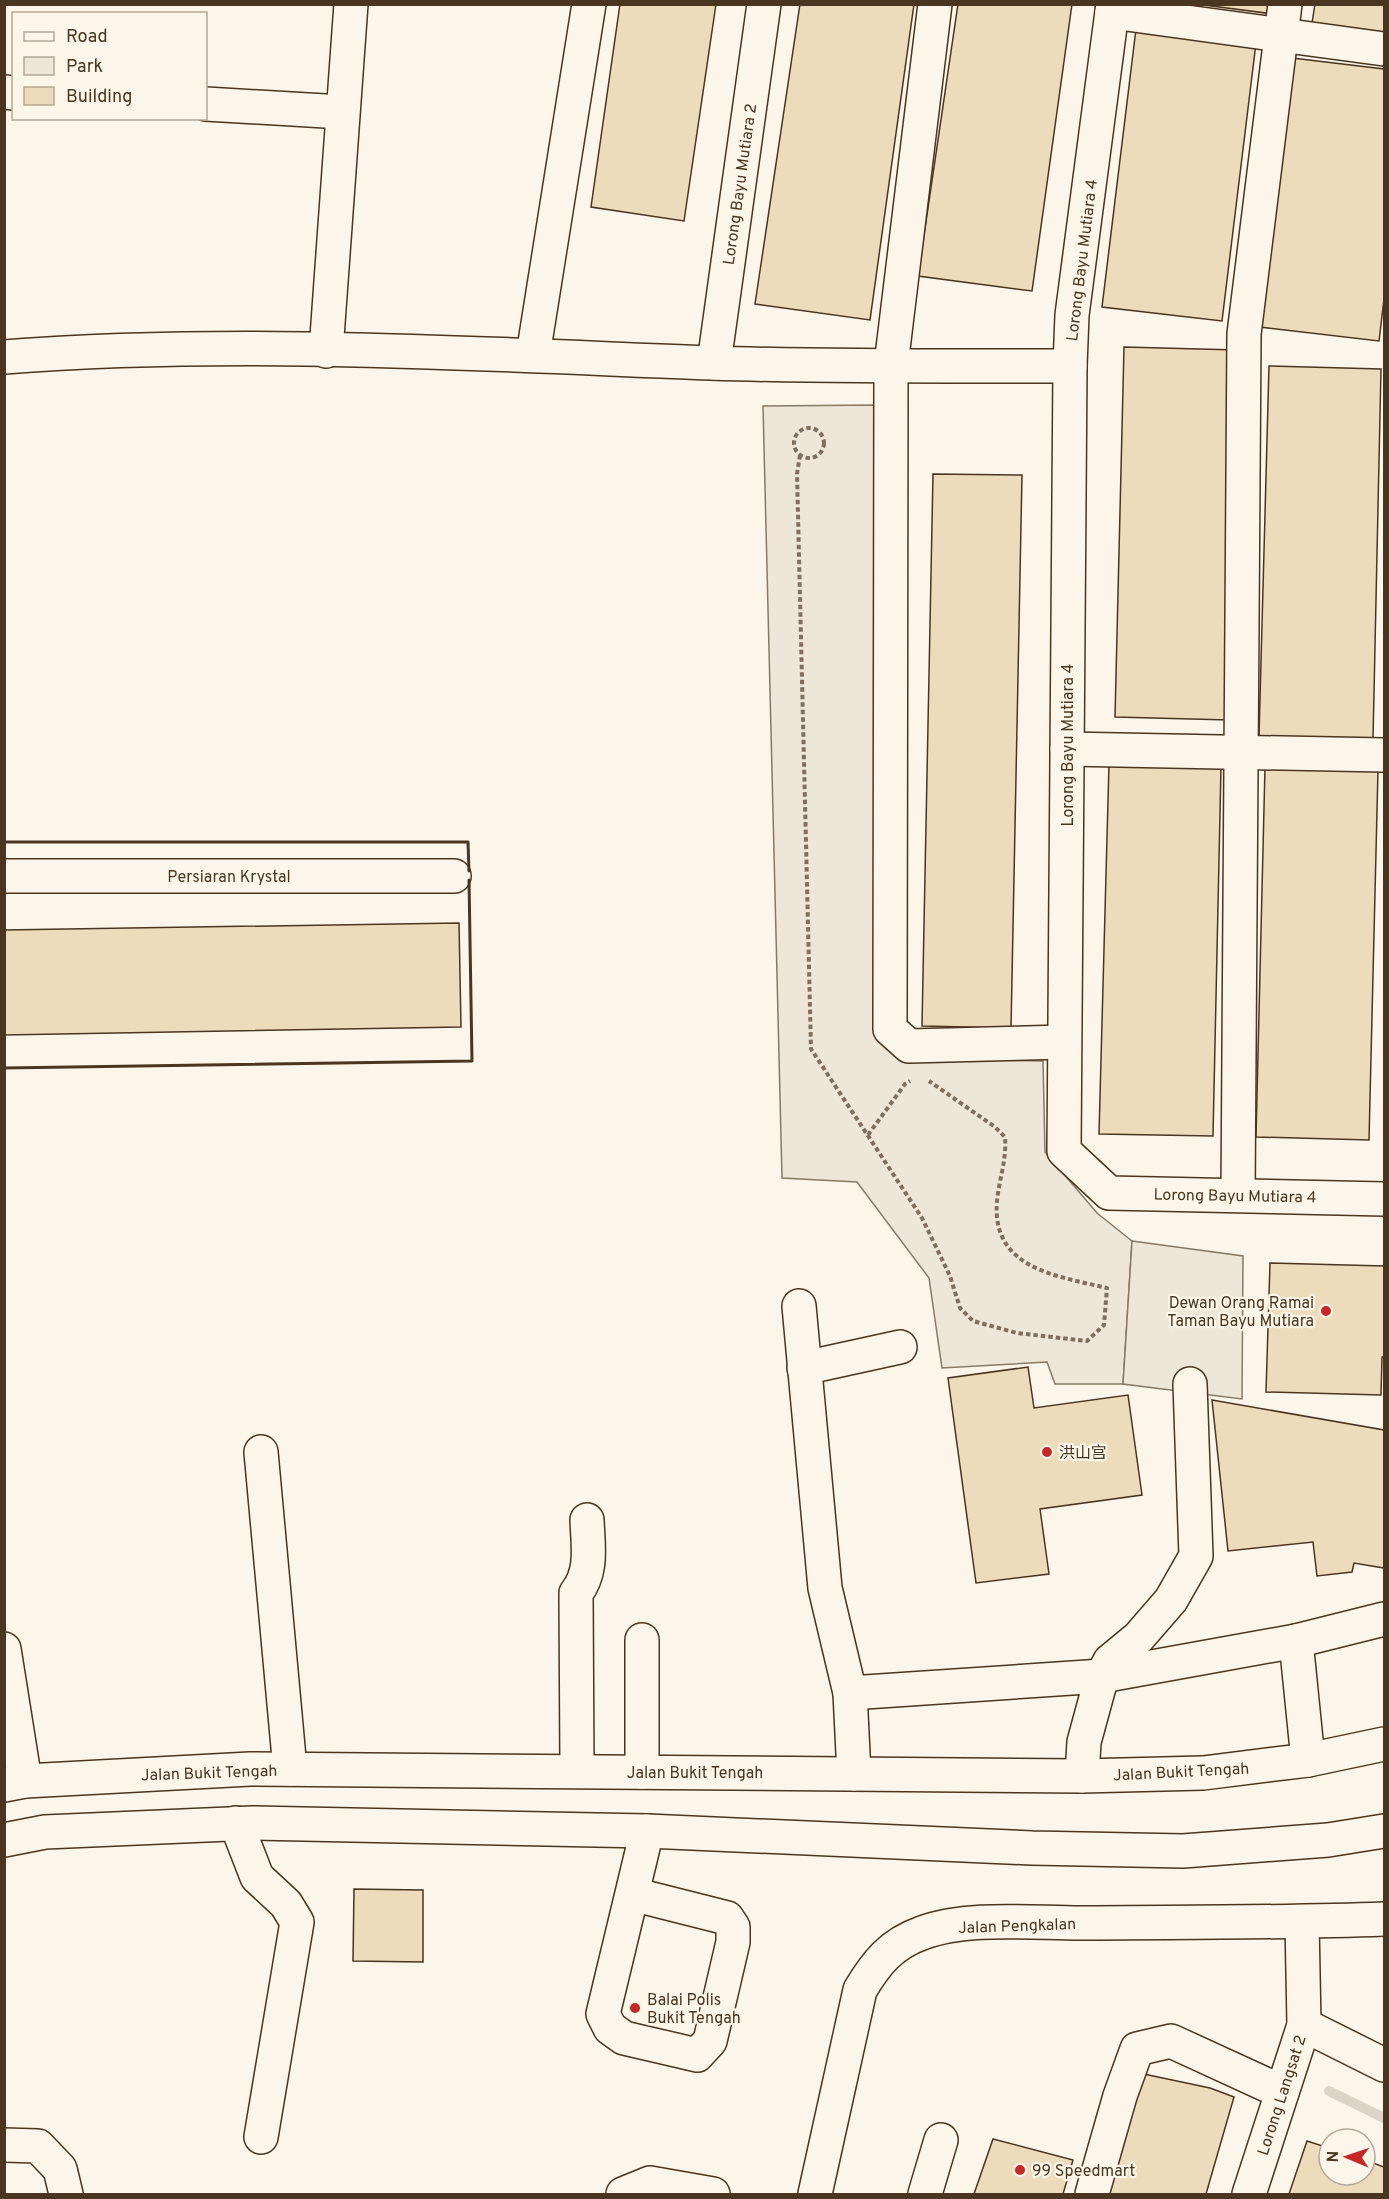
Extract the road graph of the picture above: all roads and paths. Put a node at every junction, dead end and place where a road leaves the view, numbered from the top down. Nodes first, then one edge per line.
1 (351, 4) edge
2 (589, 4) edge
3 (764, 4) edge
4 (935, 4) edge
5 (1113, 8) edge
6 (1283, 20) edge
7 (1384, 49) edge
8 (207, 105) edge
9 (342, 112) junction
10 (326, 351) junction
11 (533, 355) junction
12 (4, 357) edge
13 (714, 363) junction
14 (891, 365) junction
15 (1070, 366) junction
16 (815, 457) joint
17 (1067, 749) junction
18 (1240, 750) junction
19 (1384, 754) edge
20 (4, 876) edge
21 (454, 876) dead end
22 (1064, 1042) junction
23 (1238, 1195) junction
24 (1384, 1198) edge
25 (799, 1306) dead end
26 (900, 1347) dead end
27 (804, 1368) junction
28 (1190, 1384) dead end
29 (261, 1452) dead end
30 (587, 1520) dead end
31 (1384, 1619) edge
32 (642, 1640) dead end
33 (1296, 1641) junction
34 (4, 1649) edge
35 (1102, 1676) junction
36 (850, 1693) junction
37 (1384, 1744) edge
38 (1308, 1760) junction
39 (290, 1769) junction
40 (577, 1772) junction
41 (642, 1772) junction
42 (854, 1774) junction
43 (1082, 1776) junction
44 (15, 1783) edge
45 (236, 1823) junction
46 (647, 1831) junction
47 (1384, 1831) edge
48 (4, 1840) edge
49 (632, 1894) junction
50 (1384, 1918) edge
51 (1302, 1922) junction
52 (1304, 2025) junction
53 (1384, 2066) edge
54 (1282, 2092) junction
55 (261, 2137) dead end
56 (941, 2140) dead end
57 (4, 2145) edge
58 (66, 2194) edge
59 (623, 2194) edge
60 (713, 2194) edge
61 (815, 2194) edge
62 (925, 2194) edge
63 (1092, 2194) edge
64 (1249, 2194) edge

1 - 9 main road
2 - 11 main road
3 - 13 main road, Lorong Bayu Mutiara 2
4 - 14 main road
5 - 6 main road
5 - 15 main road, Lorong Bayu Mutiara 4
6 - 7 main road
6 - 18 main road
8 - 9 main road
9 - 10 main road
10 - 11 main road
10 - 12 main road
11 - 13 main road
13 - 14 main road
14 - 15 main road
14 - 22 main road
15 - 17 main road, Lorong Bayu Mutiara 4
16 - 16 path
17 - 18 main road
17 - 22 main road, Lorong Bayu Mutiara 4
18 - 19 main road
18 - 23 main road
20 - 21 main road, Persiaran Krystal
22 - 23 main road, Lorong Bayu Mutiara 4
23 - 24 main road, Lorong Bayu Mutiara 4
25 - 27 main road
26 - 27 main road
27 - 36 main road
28 - 35 main road
29 - 39 main road
30 - 40 main road
31 - 33 main road
32 - 41 main road
33 - 35 main road
33 - 38 main road
34 - 44 main road
35 - 36 main road
35 - 43 main road
36 - 42 main road
37 - 38 main road, Jalan Bukit Tengah
38 - 43 main road, Jalan Bukit Tengah
39 - 40 main road, Jalan Bukit Tengah
39 - 44 main road, Jalan Bukit Tengah
40 - 41 main road, Jalan Bukit Tengah
41 - 42 main road, Jalan Bukit Tengah
42 - 43 main road, Jalan Bukit Tengah
45 - 46 main road
45 - 48 main road
45 - 55 main road
46 - 47 main road
46 - 49 main road
49 - 49 main road
50 - 51 main road, Jalan Pengkalan
51 - 52 main road, Lorong Langsat 2
51 - 61 main road, Jalan Pengkalan
52 - 53 main road
52 - 54 main road, Lorong Langsat 2
54 - 63 main road
54 - 64 main road, Lorong Langsat 2
56 - 62 main road
57 - 58 main road
59 - 60 main road

